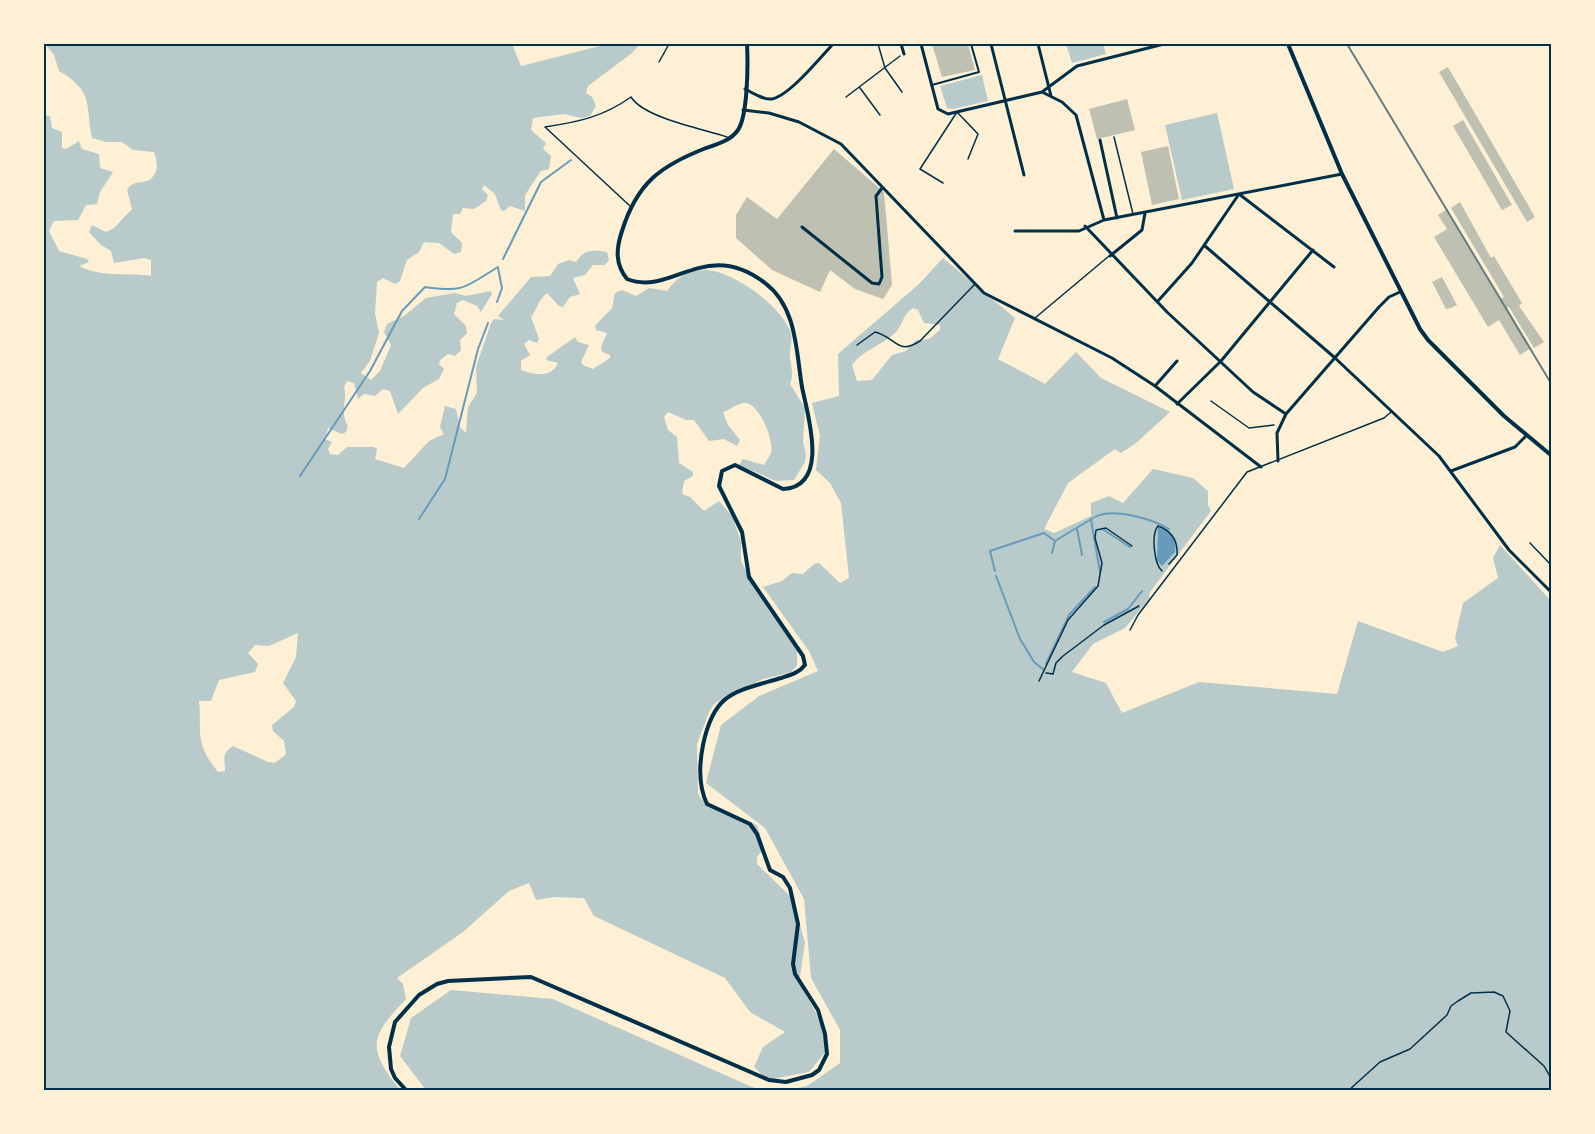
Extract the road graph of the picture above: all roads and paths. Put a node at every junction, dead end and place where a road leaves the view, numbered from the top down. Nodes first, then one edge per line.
1 (669, 44) edge
2 (747, 44) edge
3 (833, 44) edge
4 (878, 44) edge
5 (901, 44) edge
6 (921, 44) edge
7 (971, 44) edge
8 (991, 44) edge
9 (1038, 44) edge
10 (1164, 44) edge
11 (1288, 44) edge
12 (904, 54) joint
13 (660, 62) dead end
14 (885, 68) junction
15 (932, 85) junction
16 (859, 87) junction
17 (1049, 88) junction
18 (745, 89) junction
19 (902, 92) dead end
20 (1042, 92) junction
21 (1051, 96) junction
22 (846, 97) dead end
23 (1005, 103) junction
24 (743, 110) junction
25 (957, 112) junction
26 (880, 115) dead end
27 (1114, 137) dead end
28 (731, 138) junction
29 (1100, 140) dead end
30 (968, 159) dead end
31 (1342, 174) junction
32 (1024, 175) dead end
33 (943, 183) dead end
34 (882, 188) junction
35 (1239, 194) junction
36 (630, 206) junction
37 (1145, 213) junction
38 (1133, 215) junction
39 (1117, 218) junction
40 (1104, 220) junction
41 (1085, 226) junction
42 (802, 227) dead end
43 (1015, 231) dead end
44 (1205, 246) junction
45 (1313, 250) junction
46 (1110, 256) junction
47 (1334, 267) dead end
48 (975, 284) junction
49 (1400, 292) junction
50 (1158, 301) junction
51 (1270, 302) junction
52 (1035, 318) junction
53 (857, 345) dead end
54 (1334, 357) junction
55 (1177, 361) dead end
56 (1221, 361) junction
57 (1155, 386) junction
58 (1210, 401) dead end
59 (1178, 404) junction
60 (1391, 412) junction
61 (1286, 414) junction
62 (1281, 425) junction
63 (1527, 435) junction
64 (1551, 456) edge
65 (1278, 461) junction
66 (1261, 467) junction
67 (1451, 471) junction
68 (1530, 543) dead end
69 (1132, 546) dead end
70 (1169, 564) dead end
71 (1551, 566) edge
72 (1162, 571) dead end
73 (1551, 593) edge
74 (1139, 606) dead end
75 (1130, 630) dead end
76 (1045, 673) junction
77 (1039, 681) dead end
78 (1551, 1080) edge
79 (406, 1090) edge
80 (1349, 1090) edge

1 - 13 lane
2 - 18 street
3 - 18 street
4 - 14 path
5 - 12 street
6 - 15 street
7 - 15 street
8 - 23 street
9 - 17 street
10 - 17 street
11 - 31 street
12 - 14 path
14 - 16 path
14 - 19 path
15 - 25 street
16 - 22 path
16 - 26 path
17 - 20 street
17 - 21 street
18 - 24 street
20 - 21 street
20 - 23 street
21 - 40 street
23 - 25 street
23 - 32 street
24 - 28 street
24 - 34 street
25 - 30 lane
25 - 33 lane
27 - 38 lane
28 - 36 street
28 - 36 lane
29 - 39 street
31 - 35 street
31 - 49 street
34 - 42 street
34 - 48 street
35 - 37 street
35 - 44 street
35 - 45 street
36 - 79 street
37 - 38 street
37 - 46 street
38 - 39 street
39 - 40 street
40 - 41 street
41 - 43 street
41 - 46 street
44 - 50 street
44 - 51 street
45 - 47 street
45 - 51 street
46 - 50 street
46 - 52 lane
48 - 52 street
48 - 53 lane
49 - 54 street
49 - 63 street
50 - 56 street
51 - 54 street
51 - 56 street
52 - 57 street
54 - 60 street
54 - 61 street
55 - 57 street
56 - 59 street
56 - 61 street
57 - 59 street
58 - 62 path
59 - 66 street
60 - 65 lane
60 - 67 street
61 - 62 street
62 - 65 street
63 - 64 street
63 - 67 street
65 - 66 lane
66 - 75 lane
67 - 73 street
68 - 71 path
69 - 76 path
70 - 72 path
74 - 76 path
76 - 77 path
78 - 80 path

